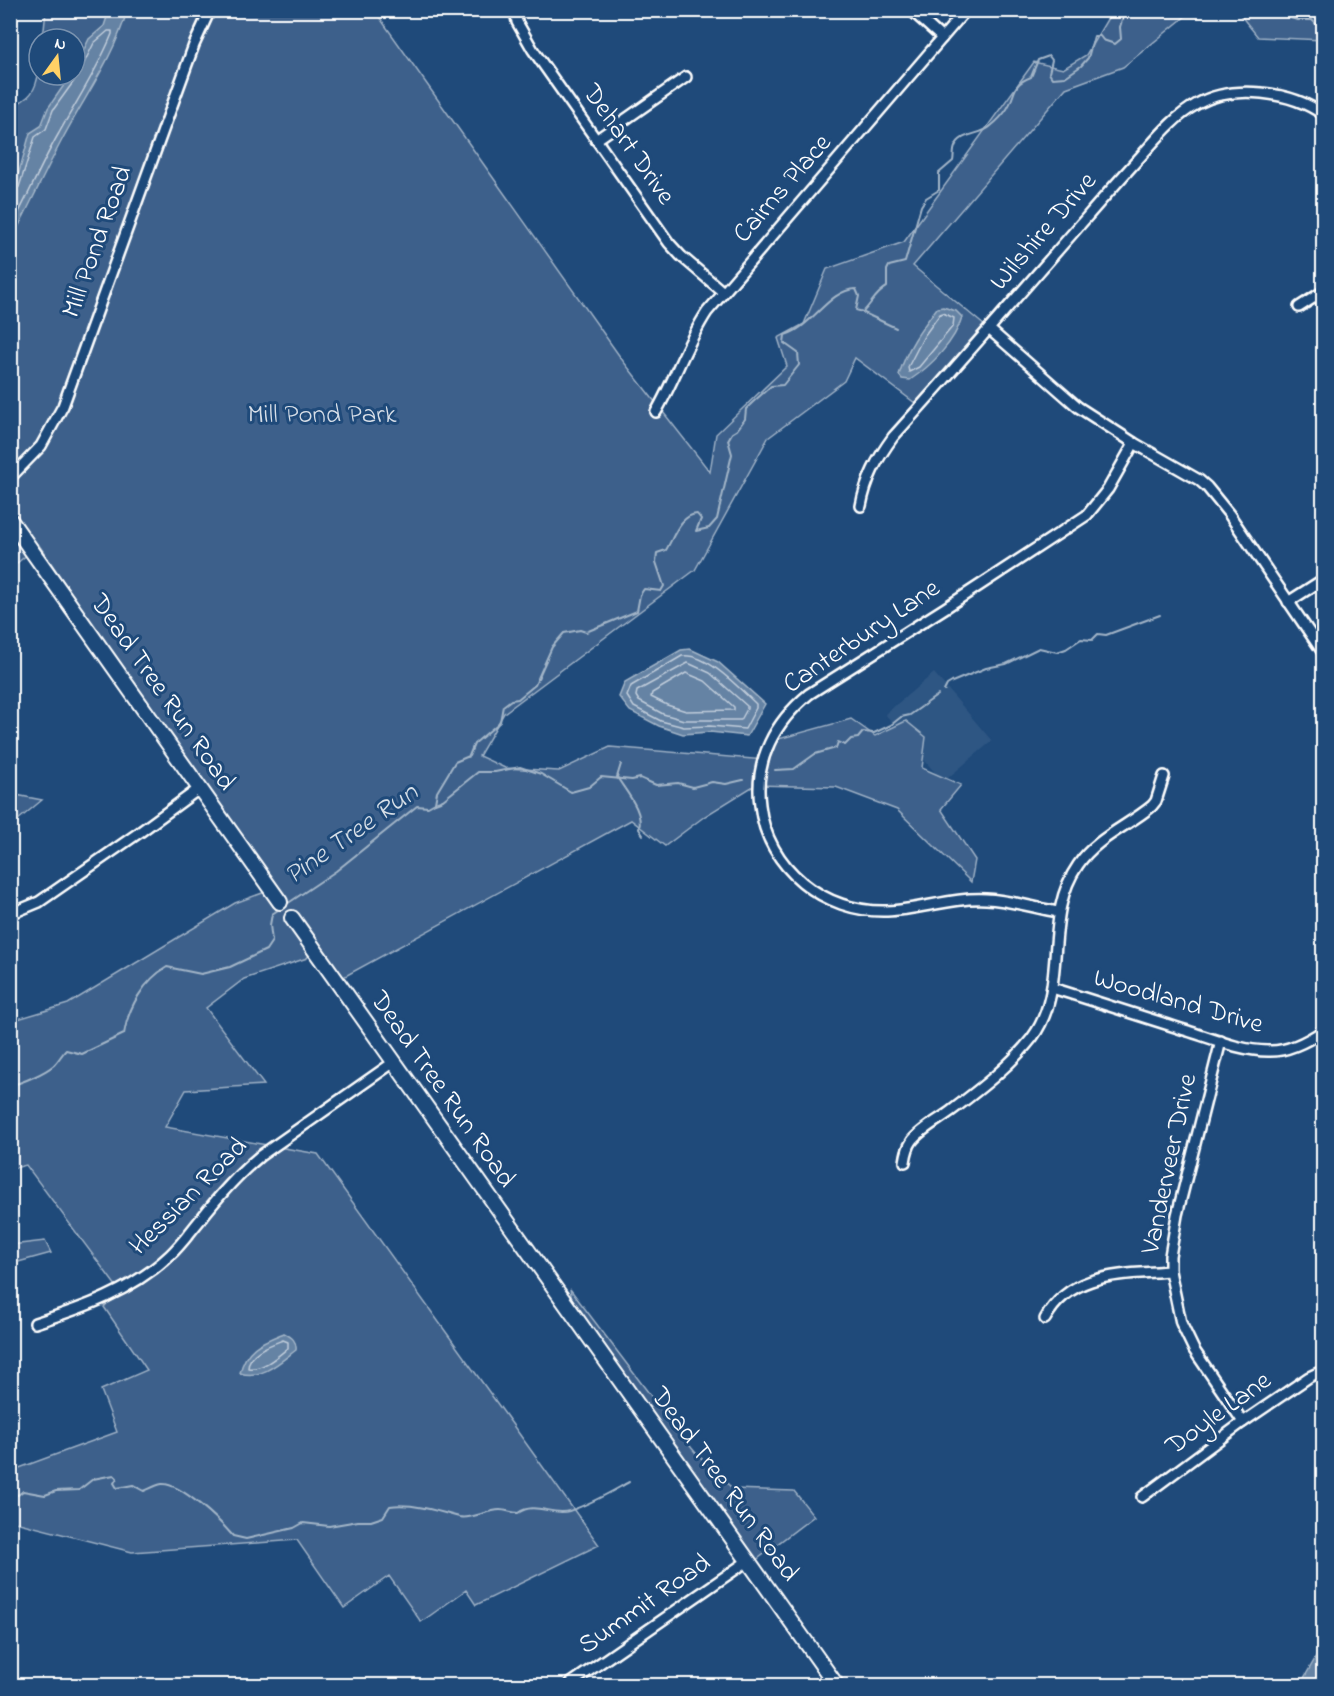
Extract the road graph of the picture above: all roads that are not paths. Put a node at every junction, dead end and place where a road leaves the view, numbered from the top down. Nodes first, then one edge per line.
1 (210, 10) edge
2 (515, 10) edge
3 (911, 10) edge
4 (966, 10) edge
5 (942, 38) junction
6 (686, 77) dead end
7 (1323, 115) edge
8 (596, 140) junction
9 (1323, 291) edge
10 (723, 292) junction
11 (1299, 307) dead end
12 (989, 330) junction
13 (657, 412) dead end
14 (1134, 443) junction
15 (10, 478) edge
16 (861, 506) dead end
17 (10, 520) edge
18 (1323, 579) edge
19 (1288, 602) junction
20 (1323, 654) edge
21 (1164, 776) dead end
22 (200, 788) junction
23 (280, 902) joint
24 (1058, 912) junction
25 (10, 914) edge
26 (291, 918) joint
27 (1052, 988) junction
28 (1323, 1030) edge
29 (1221, 1041) junction
30 (394, 1062) junction
31 (905, 1162) dead end
32 (1170, 1271) junction
33 (1045, 1319) dead end
34 (35, 1323) dead end
35 (1323, 1370) edge
36 (1243, 1422) junction
37 (1142, 1497) dead end
38 (749, 1560) junction
39 (584, 1682) edge
40 (567, 1686) edge
41 (837, 1686) edge

1 - 15 street, Mill Pond Road
2 - 8 street, Dehart Drive
3 - 5 street
4 - 5 street, Cairns Place
5 - 10 street, Cairns Place
6 - 8 street
7 - 12 street, Wilshire Drive
8 - 10 street, Dehart Drive
9 - 11 street
10 - 13 street, Cairns Place
12 - 14 street
12 - 16 street, Wilshire Drive
14 - 19 street
14 - 24 street, Canterbury Lane
17 - 22 street, Dead Tree Run Road
18 - 19 street
19 - 20 street
21 - 24 street
22 - 23 street, Dead Tree Run Road
22 - 25 street
23 - 26 street, Dead Tree Run Road
24 - 27 street
26 - 30 street, Dead Tree Run Road
27 - 29 street, Woodland Drive
27 - 31 street
28 - 29 street, Woodland Drive
29 - 32 street, Vanderveer Drive
30 - 34 street, Hessian Road
30 - 38 street, Dead Tree Run Road
32 - 33 street
32 - 36 street, Vanderveer Drive
35 - 36 street, Doyle Lane
36 - 37 street, Doyle Lane
38 - 39 street, Summit Road
38 - 41 street, Dead Tree Run Road
39 - 40 street, Summit Road

